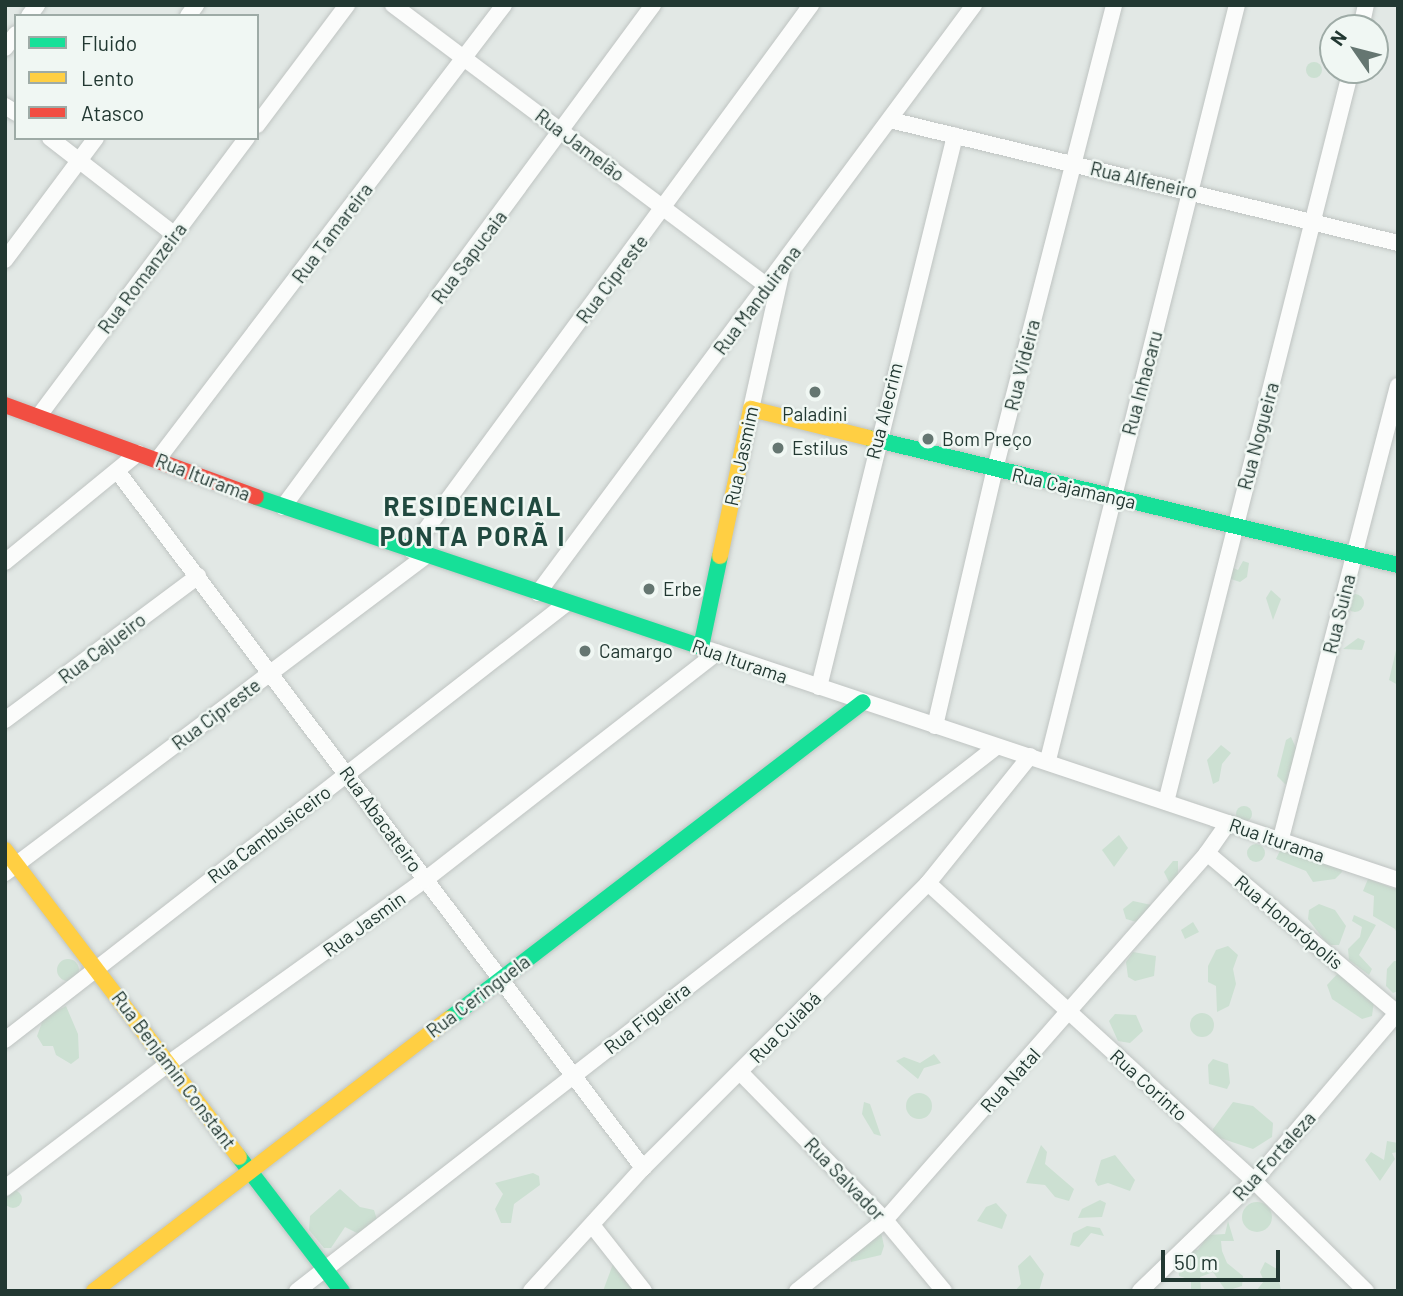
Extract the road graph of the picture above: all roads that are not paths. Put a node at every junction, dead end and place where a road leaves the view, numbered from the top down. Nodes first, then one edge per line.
1 (346, 5) edge
2 (393, 5) edge
3 (504, 5) edge
4 (653, 5) edge
5 (811, 5) edge
6 (974, 5) edge
7 (1114, 5) edge
8 (1237, 5) edge
9 (465, 59) junction
10 (1347, 84) edge
11 (890, 120) junction
12 (259, 122) edge
13 (562, 132) junction
14 (955, 135) junction
15 (53, 140) edge
16 (95, 140) edge
17 (246, 140) edge
18 (80, 160) junction
19 (1074, 164) junction
20 (1191, 190) junction
21 (664, 209) junction
22 (1313, 222) junction
23 (175, 235) junction
24 (1398, 243) edge
25 (5, 260) edge
26 (783, 264) junction
27 (767, 286) junction
28 (1398, 386) edge
29 (5, 405) edge
30 (751, 409) junction
31 (38, 417) junction
32 (877, 440) junction
33 (138, 453) junction
34 (158, 459) junction
35 (995, 469) junction
36 (118, 472) junction
37 (1114, 496) junction
38 (283, 507) junction
39 (1234, 528) junction
40 (411, 550) junction
41 (427, 555) junction
42 (1354, 557) junction
43 (5, 562) edge
44 (1398, 565) edge
45 (198, 576) junction
46 (538, 593) junction
47 (567, 603) junction
48 (701, 648) junction
49 (717, 653) junction
50 (271, 672) junction
51 (819, 688) junction
52 (863, 702) junction
53 (5, 720) edge
54 (935, 726) junction
55 (996, 747) junction
56 (1030, 756) junction
57 (1048, 760) junction
58 (348, 774) junction
59 (1166, 802) junction
60 (1228, 823) junction
61 (1280, 842) junction
62 (5, 850) edge
63 (1207, 853) junction
64 (11, 869) edge
65 (1398, 879) edge
66 (425, 880) junction
67 (928, 883) junction
68 (97, 966) junction
69 (500, 979) junction
70 (1070, 1013) junction
71 (1397, 1013) edge
72 (5, 1040) edge
73 (169, 1063) junction
74 (740, 1072) junction
75 (573, 1076) junction
76 (643, 1168) junction
77 (250, 1171) junction
78 (1254, 1181) junction
79 (5, 1188) edge
80 (885, 1220) junction
81 (592, 1225) junction
82 (325, 1269) junction
83 (94, 1291) edge
84 (298, 1291) edge
85 (342, 1291) edge
86 (531, 1291) edge
87 (644, 1291) edge
88 (797, 1291) edge
89 (944, 1291) edge
90 (1140, 1291) edge
91 (1366, 1291) edge

1 - 12 street
2 - 9 street, Rua Jamelão
3 - 9 street, Rua Tamareira
4 - 13 street, Rua Sapucaia
5 - 21 street, Rua Cipreste
6 - 11 street, Rua Manduirana
7 - 19 street, Rua Videira
8 - 20 street, Rua Inhacaru
9 - 13 street, Rua Jamelão
9 - 34 street, Rua Tamareira
10 - 22 street, Rua Nogueira
11 - 14 street, Rua Alfeneiro
11 - 26 street, Rua Manduirana
13 - 21 street, Rua Jamelão
13 - 38 street, Rua Sapucaia
14 - 19 street, Rua Alfeneiro
14 - 32 street, Rua Alecrim
15 - 18 street
16 - 18 street
17 - 23 street, Rua Romanzeira
18 - 23 street
18 - 25 street
19 - 20 street, Rua Alfeneiro
19 - 35 street, Rua Videira
20 - 22 street, Rua Alfeneiro
20 - 37 street, Rua Inhacaru
21 - 27 street, Rua Jamelão
21 - 40 street, Rua Cipreste
22 - 24 street, Rua Alfeneiro
22 - 39 street, Rua Nogueira
23 - 31 street, Rua Romanzeira
26 - 27 street, Rua Manduirana
26 - 30 street, Rua Jasmim
27 - 46 street, Rua Manduirana
28 - 42 street, Rua Suina
29 - 31 street, Rua Iturama
30 - 32 street, Rua Cajamanga
30 - 48 street, Rua Jasmim
31 - 33 street, Rua Iturama
32 - 35 street, Rua Cajamanga
32 - 51 street, Rua Alecrim
33 - 34 street, Rua Iturama
33 - 36 street
34 - 38 street, Rua Iturama
35 - 37 street, Rua Cajamanga
35 - 54 street, Rua Videira
36 - 43 street
36 - 45 street, Rua Abacateiro
37 - 39 street, Rua Cajamanga
37 - 57 street, Rua Inhacaru
38 - 40 street, Rua Iturama
39 - 42 street, Rua Cajamanga
39 - 59 street, Rua Nogueira
40 - 41 street, Rua Iturama
41 - 46 street, Rua Iturama
41 - 50 street, Rua Cipreste
42 - 44 street, Rua Cajamanga
42 - 61 street, Rua Suina
45 - 50 street, Rua Abacateiro
45 - 53 street, Rua Cajueiro
46 - 47 street, Rua Iturama
47 - 48 street, Rua Iturama
47 - 58 street, Rua Cambusiceiro
48 - 49 street, Rua Iturama
49 - 51 street, Rua Iturama
49 - 66 street, Rua Jasmin
50 - 58 street, Rua Abacateiro
50 - 64 street, Rua Cipreste
51 - 52 street, Rua Iturama
52 - 54 street, Rua Iturama
52 - 69 street, Rua Ceringuela
54 - 55 street, Rua Iturama
55 - 56 street, Rua Iturama
55 - 75 street, Rua Figueira
56 - 57 street, Rua Iturama
56 - 67 street, Rua Cuiabá
57 - 59 street, Rua Iturama
58 - 66 street, Rua Abacateiro
58 - 68 street, Rua Cambusiceiro
59 - 60 street, Rua Iturama
60 - 61 street, Rua Iturama
60 - 63 street
61 - 65 street, Rua Iturama
62 - 64 street, Rua Benjamin Constant
63 - 70 street, Rua Natal
63 - 71 street, Rua Honorópolis
64 - 68 street, Rua Benjamin Constant
66 - 69 street, Rua Abacateiro
66 - 73 street, Rua Jasmin
67 - 70 street, Rua Corinto
67 - 74 street, Rua Cuiabá
68 - 72 street, Rua Cambusiceiro
68 - 73 street, Rua Benjamin Constant
69 - 75 street, Rua Abacateiro
69 - 77 street, Rua Ceringuela
70 - 78 street, Rua Corinto
70 - 80 street, Rua Natal
71 - 78 street, Rua Fortaleza
73 - 77 street, Rua Benjamin Constant
73 - 79 street, Rua Jasmin
74 - 76 street, Rua Cuiabá
74 - 80 street, Rua Salvador
75 - 76 street, Rua Abacateiro
75 - 82 street, Rua Figueira
76 - 81 street, Rua Cuiabá
77 - 82 street, Rua Benjamin Constant
77 - 83 street, Rua Ceringuela
78 - 90 street, Rua Fortaleza
78 - 91 street, Rua Corinto
80 - 88 street, Rua Natal
80 - 89 street, Rua Salvador
81 - 86 street, Rua Cuiabá
81 - 87 street
82 - 84 street, Rua Figueira
82 - 85 street, Rua Benjamin Constant

